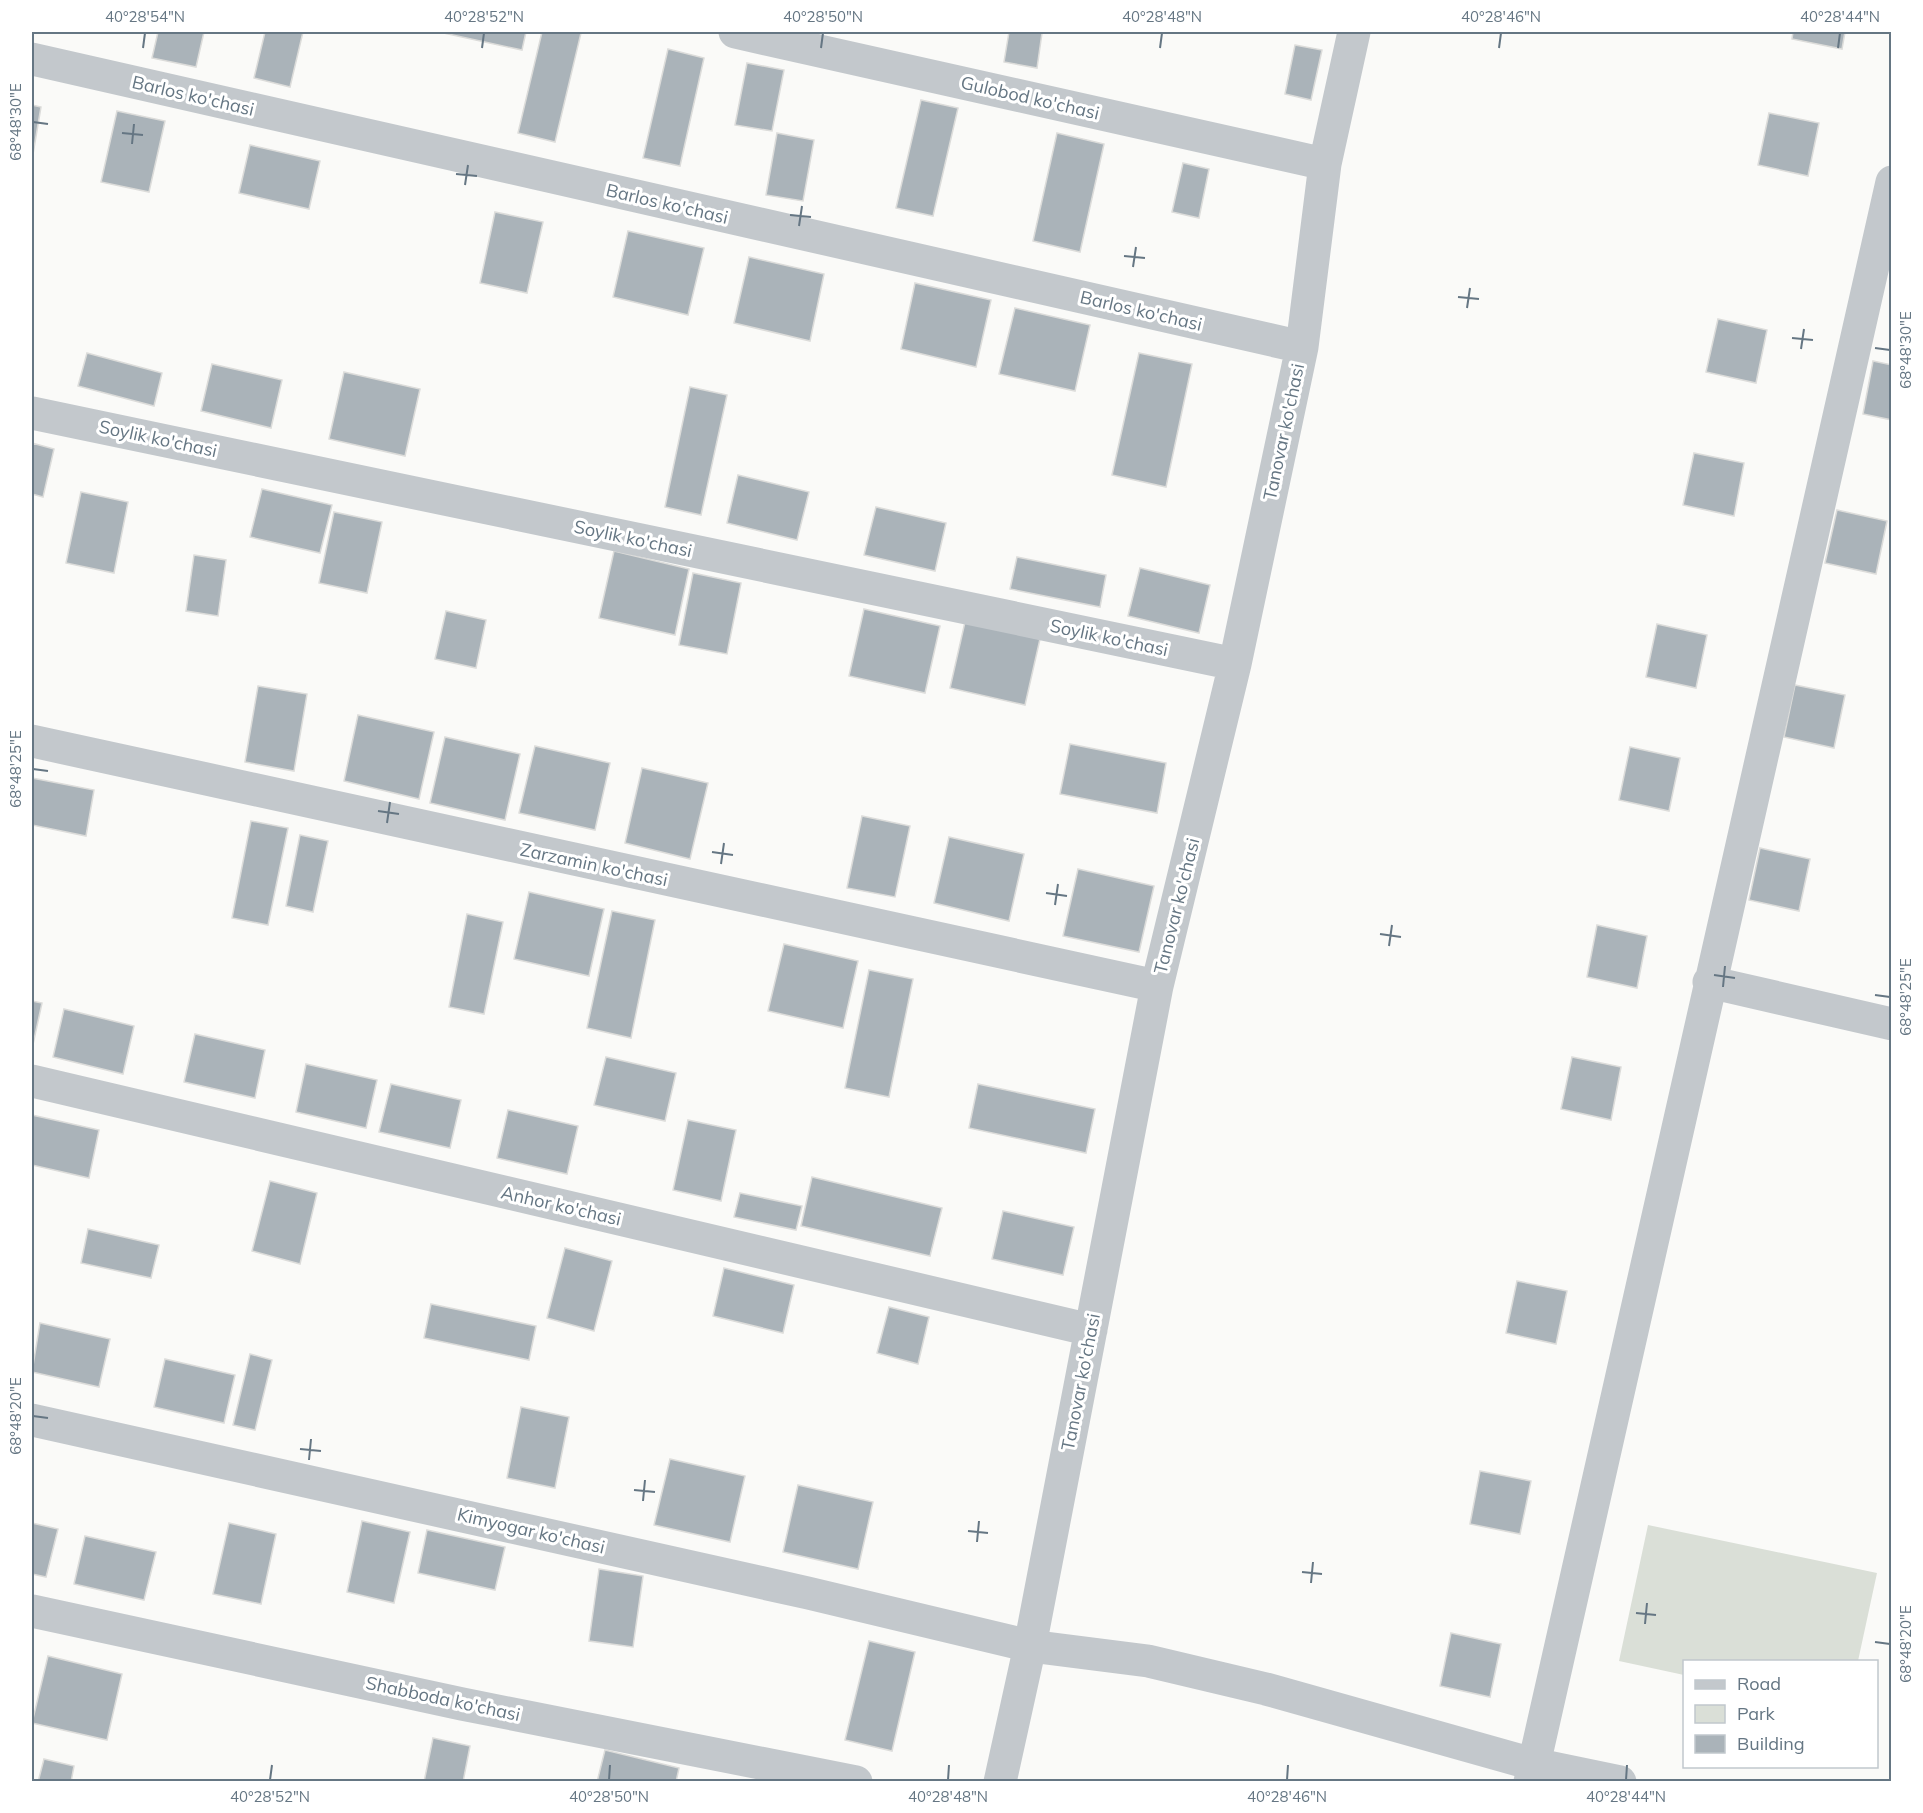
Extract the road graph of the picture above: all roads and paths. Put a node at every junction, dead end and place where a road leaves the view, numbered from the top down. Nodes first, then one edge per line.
1 (735, 32) edge
2 (1354, 32) edge
3 (32, 59) edge
4 (1325, 164) junction
5 (1892, 182) edge
6 (1302, 348) junction
7 (32, 413) edge
8 (1235, 664) junction
9 (32, 741) edge
10 (1709, 982) junction
11 (1157, 986) junction
12 (1892, 1024) edge
13 (32, 1081) edge
14 (1091, 1330) junction
15 (32, 1420) edge
16 (32, 1611) edge
17 (1030, 1646) junction
18 (1532, 1773) edge
19 (856, 1782) edge
20 (1000, 1782) edge
21 (1620, 1782) edge

1 - 4 street, Gulobod ko'chasi
2 - 4 street, Tanovar ko'chasi
3 - 6 street, Barlos ko'chasi
4 - 6 street, Tanovar ko'chasi
5 - 10 street
6 - 8 street, Tanovar ko'chasi
7 - 8 street, Soylik ko'chasi
8 - 11 street, Tanovar ko'chasi
9 - 11 street, Zarzamin ko'chasi
10 - 12 street
10 - 18 street
11 - 14 street, Tanovar ko'chasi
13 - 14 street, Anhor ko'chasi
14 - 17 street, Tanovar ko'chasi
15 - 17 street, Kimyogar ko'chasi
16 - 19 street, Shabboda ko'chasi
17 - 18 street, Kimyogar ko'chasi
17 - 20 street, Tanovar ko'chasi
18 - 21 street, Kimyogar ko'chasi

